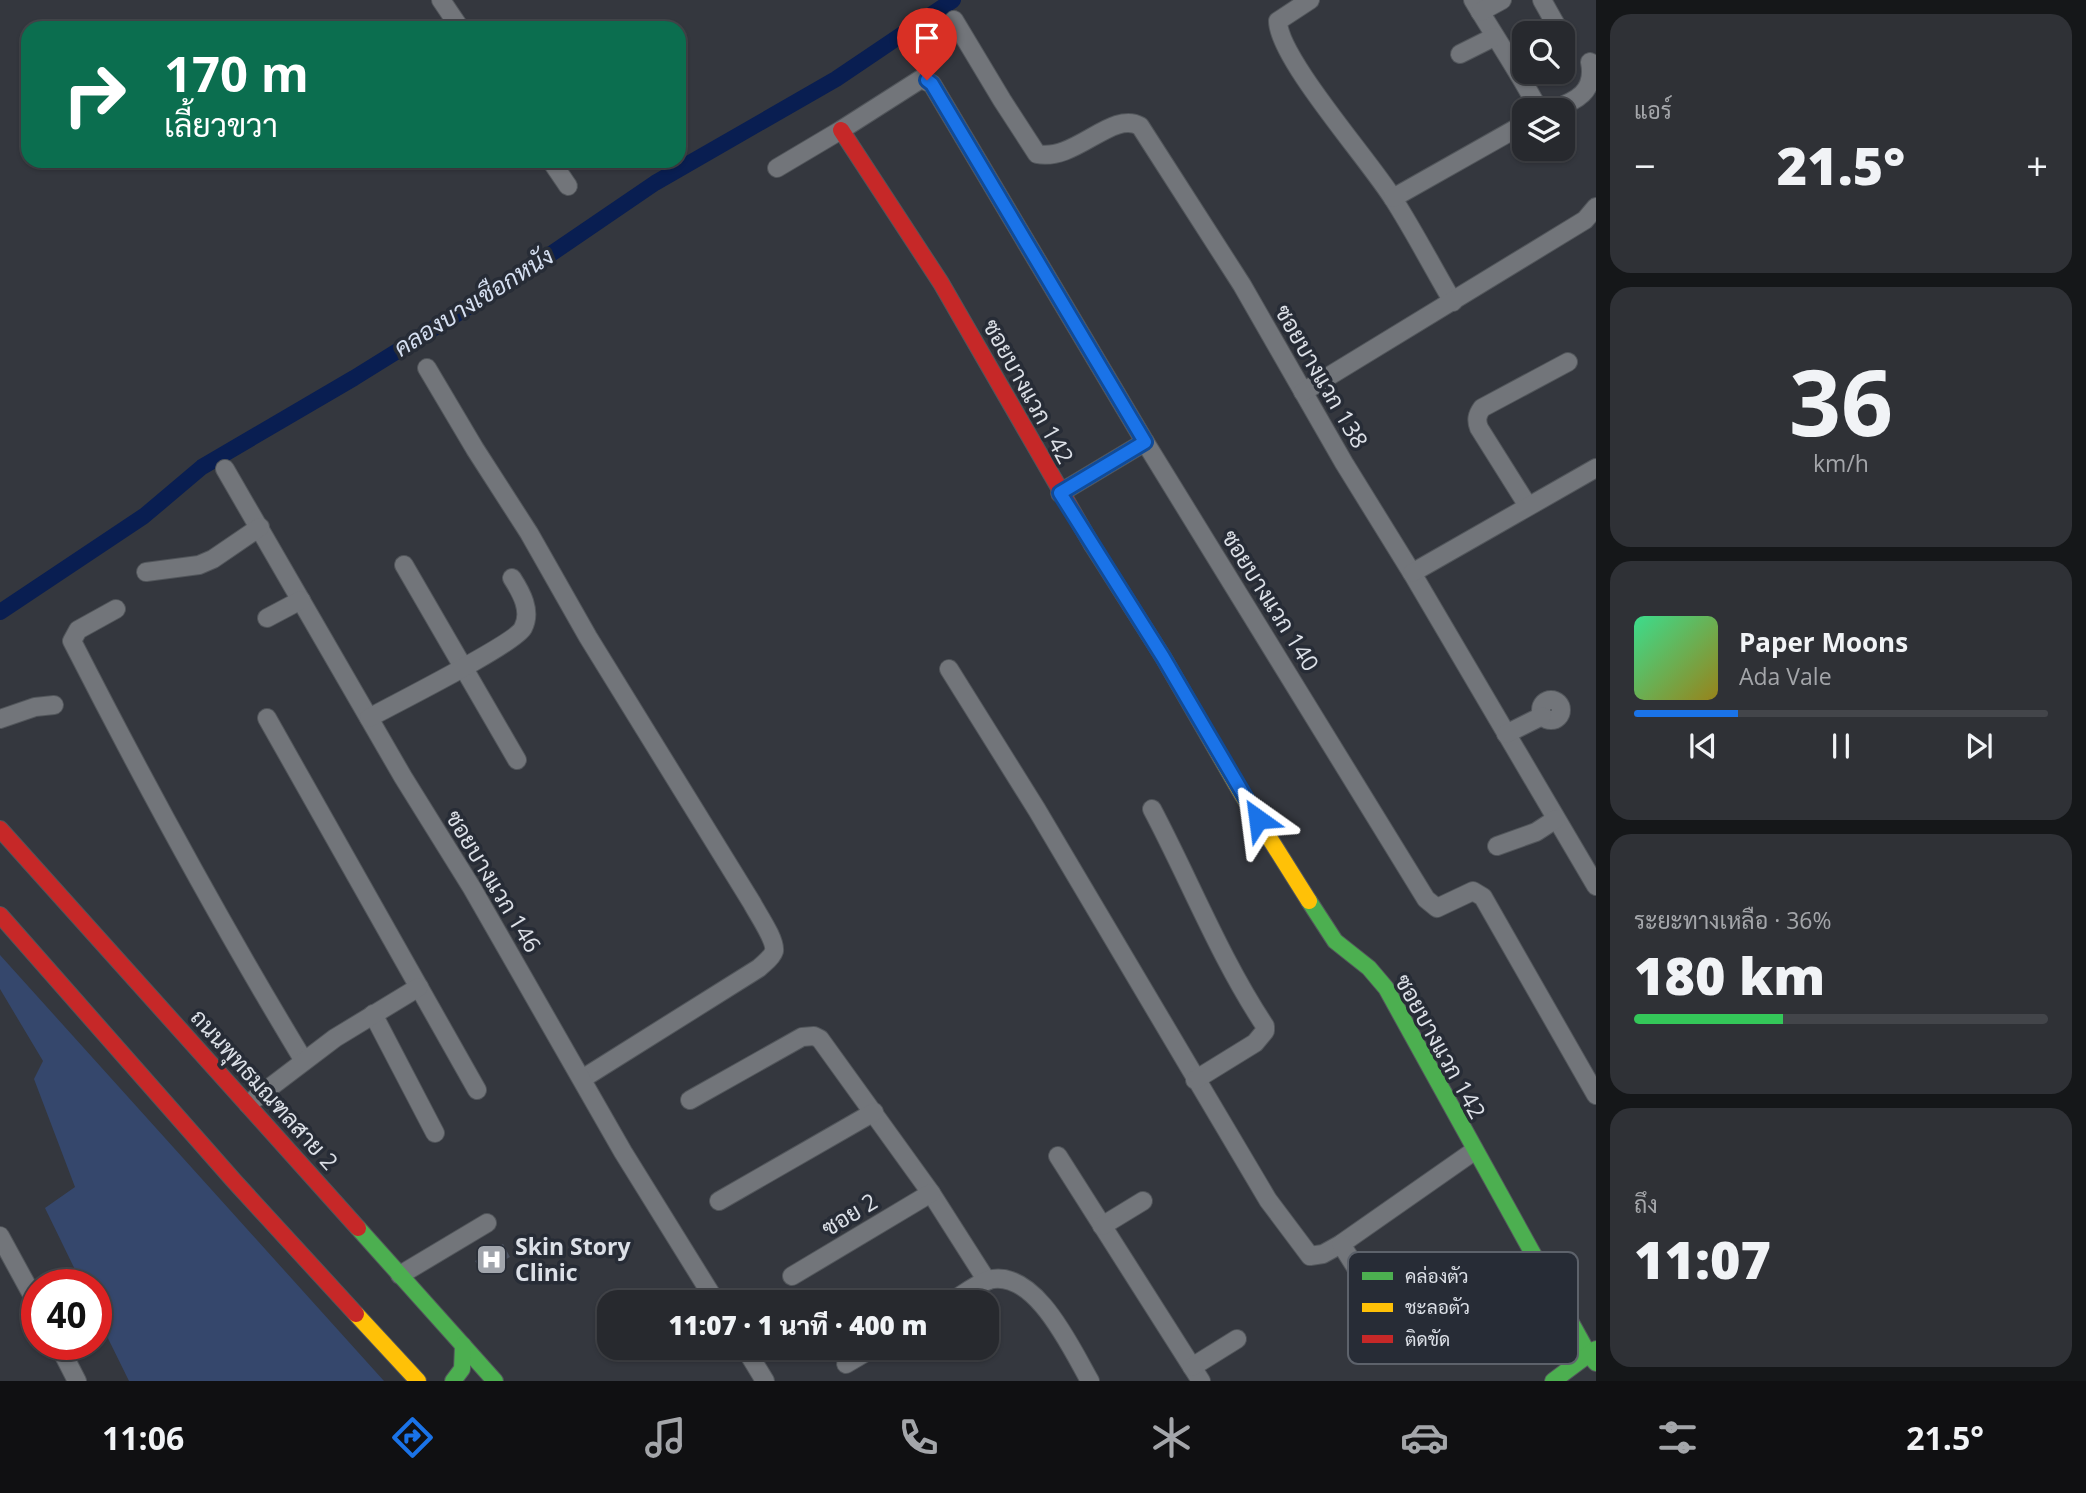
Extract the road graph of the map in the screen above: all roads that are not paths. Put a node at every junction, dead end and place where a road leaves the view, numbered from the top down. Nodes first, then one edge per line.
1 (441, 0) edge
2 (1310, 0) edge
3 (1502, 0) edge
4 (1542, 0) edge
5 (1477, 6) edge
6 (954, 20) dead end
7 (455, 21) edge
8 (1554, 21) edge
9 (1494, 37) junction
10 (1460, 54) dead end
11 (1590, 62) dead end
12 (1533, 98) edge
13 (1575, 99) edge
14 (841, 130) junction
15 (1512, 131) edge
16 (777, 167) dead end
17 (556, 168) edge
18 (568, 186) dead end
19 (1393, 198) junction
20 (1596, 207) edge
21 (1453, 302) junction
22 (1568, 362) dead end
23 (427, 368) dead end
24 (1303, 392) junction
25 (1145, 442) junction
26 (1596, 468) edge
27 (229, 476) dead end
28 (1060, 493) junction
29 (1528, 506) junction
30 (260, 527) junction
31 (404, 565) dead end
32 (146, 572) dead end
33 (1412, 573) junction
34 (512, 578) dead end
35 (302, 600) junction
36 (116, 609) dead end
37 (267, 618) dead end
38 (462, 667) junction
39 (949, 669) dead end
40 (54, 705) dead end
41 (1542, 716) dead end
42 (267, 718) dead end
43 (369, 718) junction
44 (0, 719) edge
45 (1506, 734) junction
46 (517, 760) dead end
47 (1152, 809) dead end
48 (1556, 819) junction
49 (0, 829) edge
50 (1497, 846) dead end
51 (1596, 886) edge
52 (0, 915) edge
53 (419, 987) junction
54 (373, 1014) junction
55 (303, 1061) junction
56 (582, 1079) junction
57 (1195, 1080) junction
58 (477, 1090) dead end
59 (1596, 1095) edge
60 (690, 1100) dead end
61 (248, 1104) junction
62 (874, 1112) junction
63 (435, 1133) dead end
64 (1474, 1151) junction
65 (1058, 1156) dead end
66 (931, 1194) junction
67 (719, 1201) dead end
68 (1143, 1201) dead end
69 (487, 1223) dead end
70 (1101, 1226) junction
71 (0, 1236) edge
72 (1341, 1244) junction
73 (1533, 1252) edge
74 (1348, 1255) edge
75 (21, 1275) edge
76 (400, 1275) junction
77 (792, 1276) dead end
78 (987, 1281) junction
79 (709, 1290) edge
80 (972, 1290) edge
81 (1578, 1328) edge
82 (1237, 1339) dead end
83 (463, 1345) junction
84 (1594, 1355) edge
85 (66, 1360) edge
86 (752, 1360) edge
87 (853, 1360) edge
88 (846, 1364) dead end
89 (1196, 1374) edge
90 (77, 1381) edge
91 (418, 1381) edge
92 (453, 1381) edge
93 (495, 1381) edge
94 (765, 1381) edge
95 (1090, 1381) edge
96 (1553, 1381) edge

1 - 7 street
2 - 19 street
3 - 5 street
4 - 8 street
5 - 9 street
6 - 24 street, ซอยบางแวก 138
9 - 10 street
9 - 12 street
11 - 13 street
14 - 16 street
14 - 25 street, ซอยบางแวก 140
14 - 28 main road, ซอยบางแวก 142
15 - 19 street
17 - 18 street
19 - 21 street
20 - 21 street
21 - 24 street
22 - 29 street
23 - 56 street
24 - 33 street, ซอยบางแวก 138
25 - 28 street
25 - 59 street, ซอยบางแวก 140
26 - 29 street
27 - 30 street, ซอยบางแวก 146
28 - 64 main road, ซอยบางแวก 142
29 - 33 street
30 - 32 street
30 - 35 street, ซอยบางแวก 146
31 - 38 street
33 - 45 street, ซอยบางแวก 138
34 - 38 street
35 - 37 street
35 - 43 street, ซอยบางแวก 146
36 - 55 street
38 - 43 street
38 - 46 street
39 - 57 street
40 - 44 street
41 - 45 street
42 - 53 street
43 - 56 street, ซอยบางแวก 146
45 - 48 street, ซอยบางแวก 138
47 - 57 street
48 - 50 street
48 - 51 street, ซอยบางแวก 138
49 - 61 main road, ถนนพุทธมณฑลสาย 2
52 - 91 main road
53 - 54 street
53 - 58 street
54 - 55 street
54 - 63 street
55 - 61 street
56 - 79 street, ซอยบางแวก 146
57 - 72 street
60 - 62 street
61 - 76 main road, ถนนพุทธมณฑลสาย 2
62 - 66 street
62 - 67 street
64 - 72 street
64 - 73 main road, ซอยบางแวก 142
65 - 70 street
66 - 77 street, ซอย 2
66 - 78 street
68 - 70 street
69 - 76 street
70 - 89 street
71 - 75 street
72 - 74 street
76 - 83 main road, ถนนพุทธมณฑลสาย 2
78 - 80 street
78 - 95 street
81 - 84 main road, ซอยบางแวก 142
82 - 89 street
83 - 92 main road
83 - 93 main road, ถนนพุทธมณฑลสาย 2
84 - 96 main road
85 - 90 street
86 - 94 street
87 - 88 street

